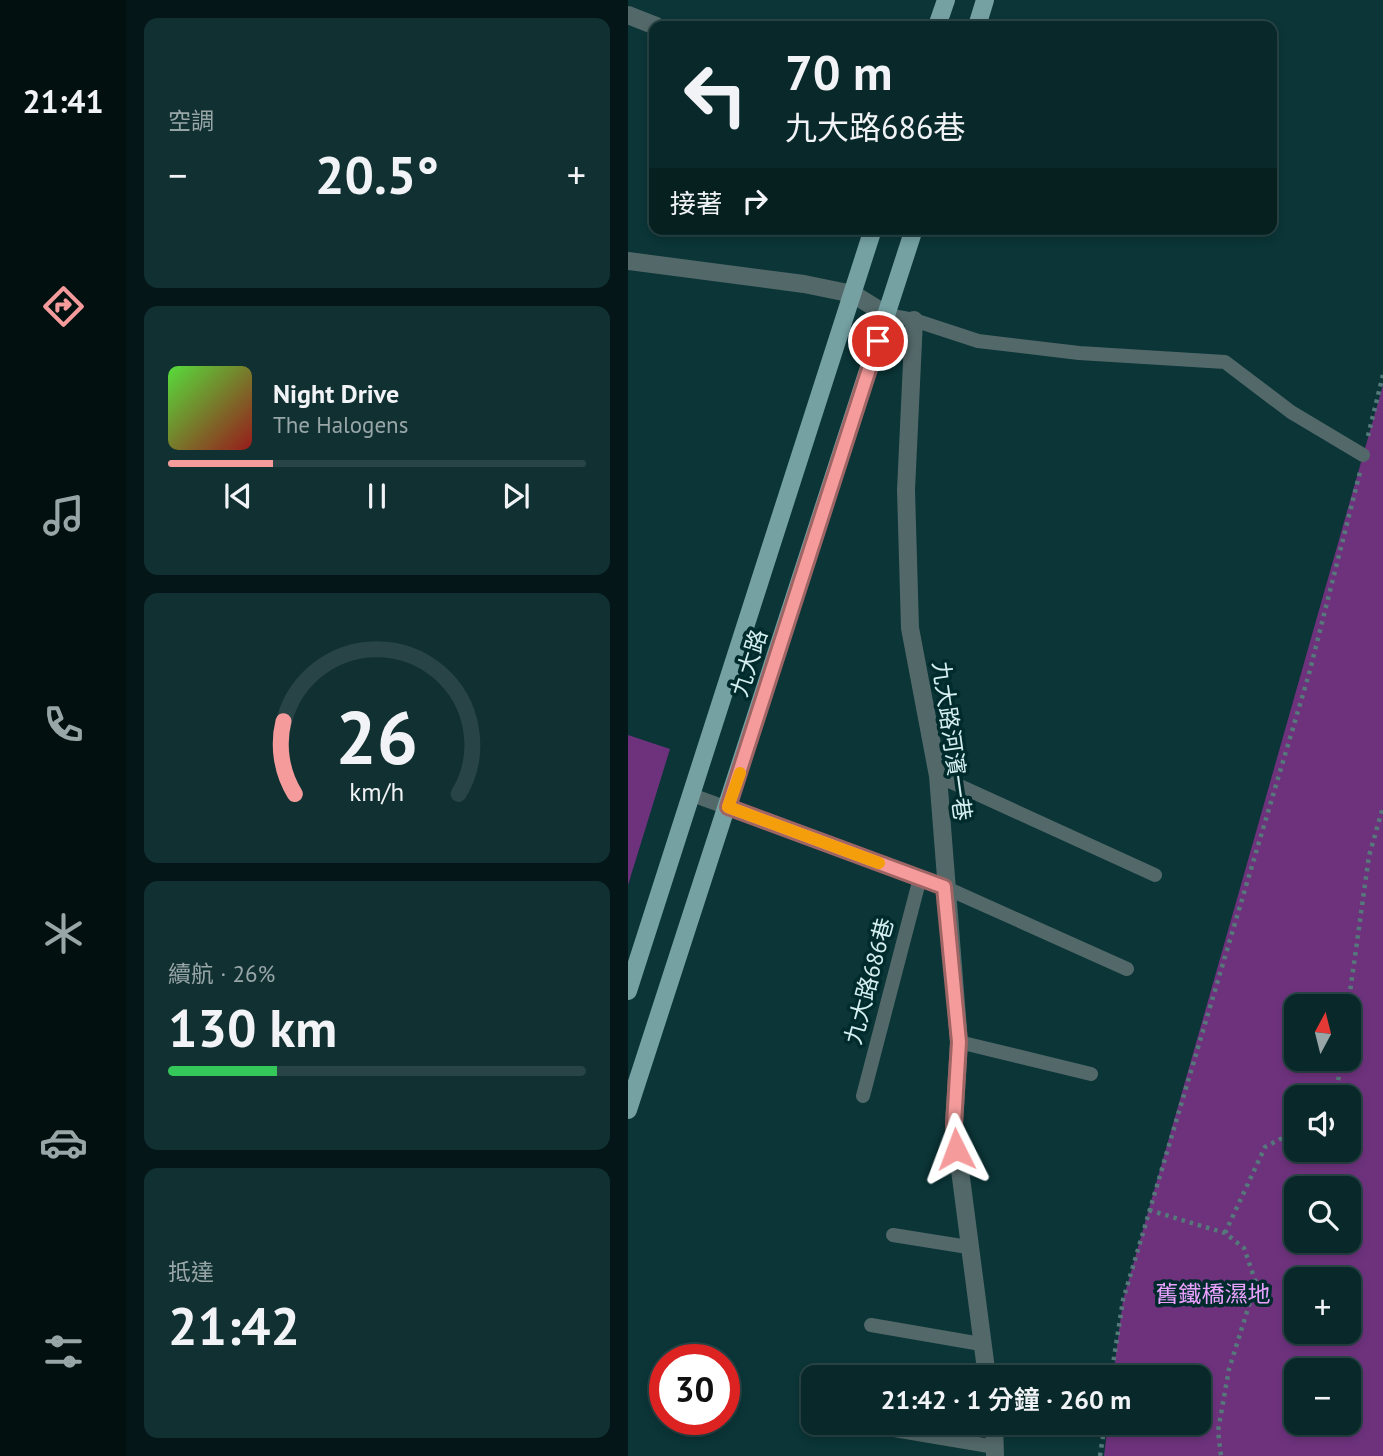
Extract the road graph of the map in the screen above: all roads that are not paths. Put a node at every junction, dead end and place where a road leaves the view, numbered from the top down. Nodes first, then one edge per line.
1 (946, 0) edge
2 (985, 0) edge
3 (628, 15) edge
4 (939, 21) edge
5 (979, 21) edge
6 (649, 23) edge
7 (871, 235) edge
8 (912, 235) edge
9 (628, 261) edge
10 (853, 294) junction
11 (887, 315) junction
12 (914, 320) junction
13 (1363, 455) road end
14 (938, 776) junction
15 (692, 795) junction
16 (728, 807) junction
17 (1155, 876) dead end
18 (920, 878) junction
19 (944, 887) junction
20 (1127, 969) dead end
21 (628, 991) edge
22 (959, 1042) junction
23 (1091, 1074) dead end
24 (863, 1096) dead end
25 (628, 1110) edge
26 (893, 1235) dead end
27 (968, 1247) junction
28 (871, 1325) dead end
29 (981, 1344) junction
30 (985, 1365) edge
31 (912, 1435) edge
32 (995, 1452) edge

1 - 4 main road
2 - 5 main road
3 - 6 street
7 - 10 main road, 九大路
8 - 11 main road, 九大路
9 - 10 street
10 - 11 street
10 - 15 main road, 九大路
11 - 12 lane
11 - 16 main road, 九大路
12 - 13 lane
12 - 14 street, 九大路河濱一巷
14 - 17 lane
14 - 19 street, 九大路河濱一巷
15 - 16 lane
15 - 21 main road, 九大路
16 - 18 lane
16 - 25 main road, 九大路
18 - 19 lane
18 - 24 lane, 九大路686巷
19 - 20 lane
19 - 22 street, 九大路河濱一巷
22 - 23 lane
22 - 27 street, 九大路河濱一巷
26 - 27 lane
27 - 29 street, 九大路河濱一巷
28 - 29 lane
29 - 30 street, 九大路河濱一巷
31 - 32 lane

